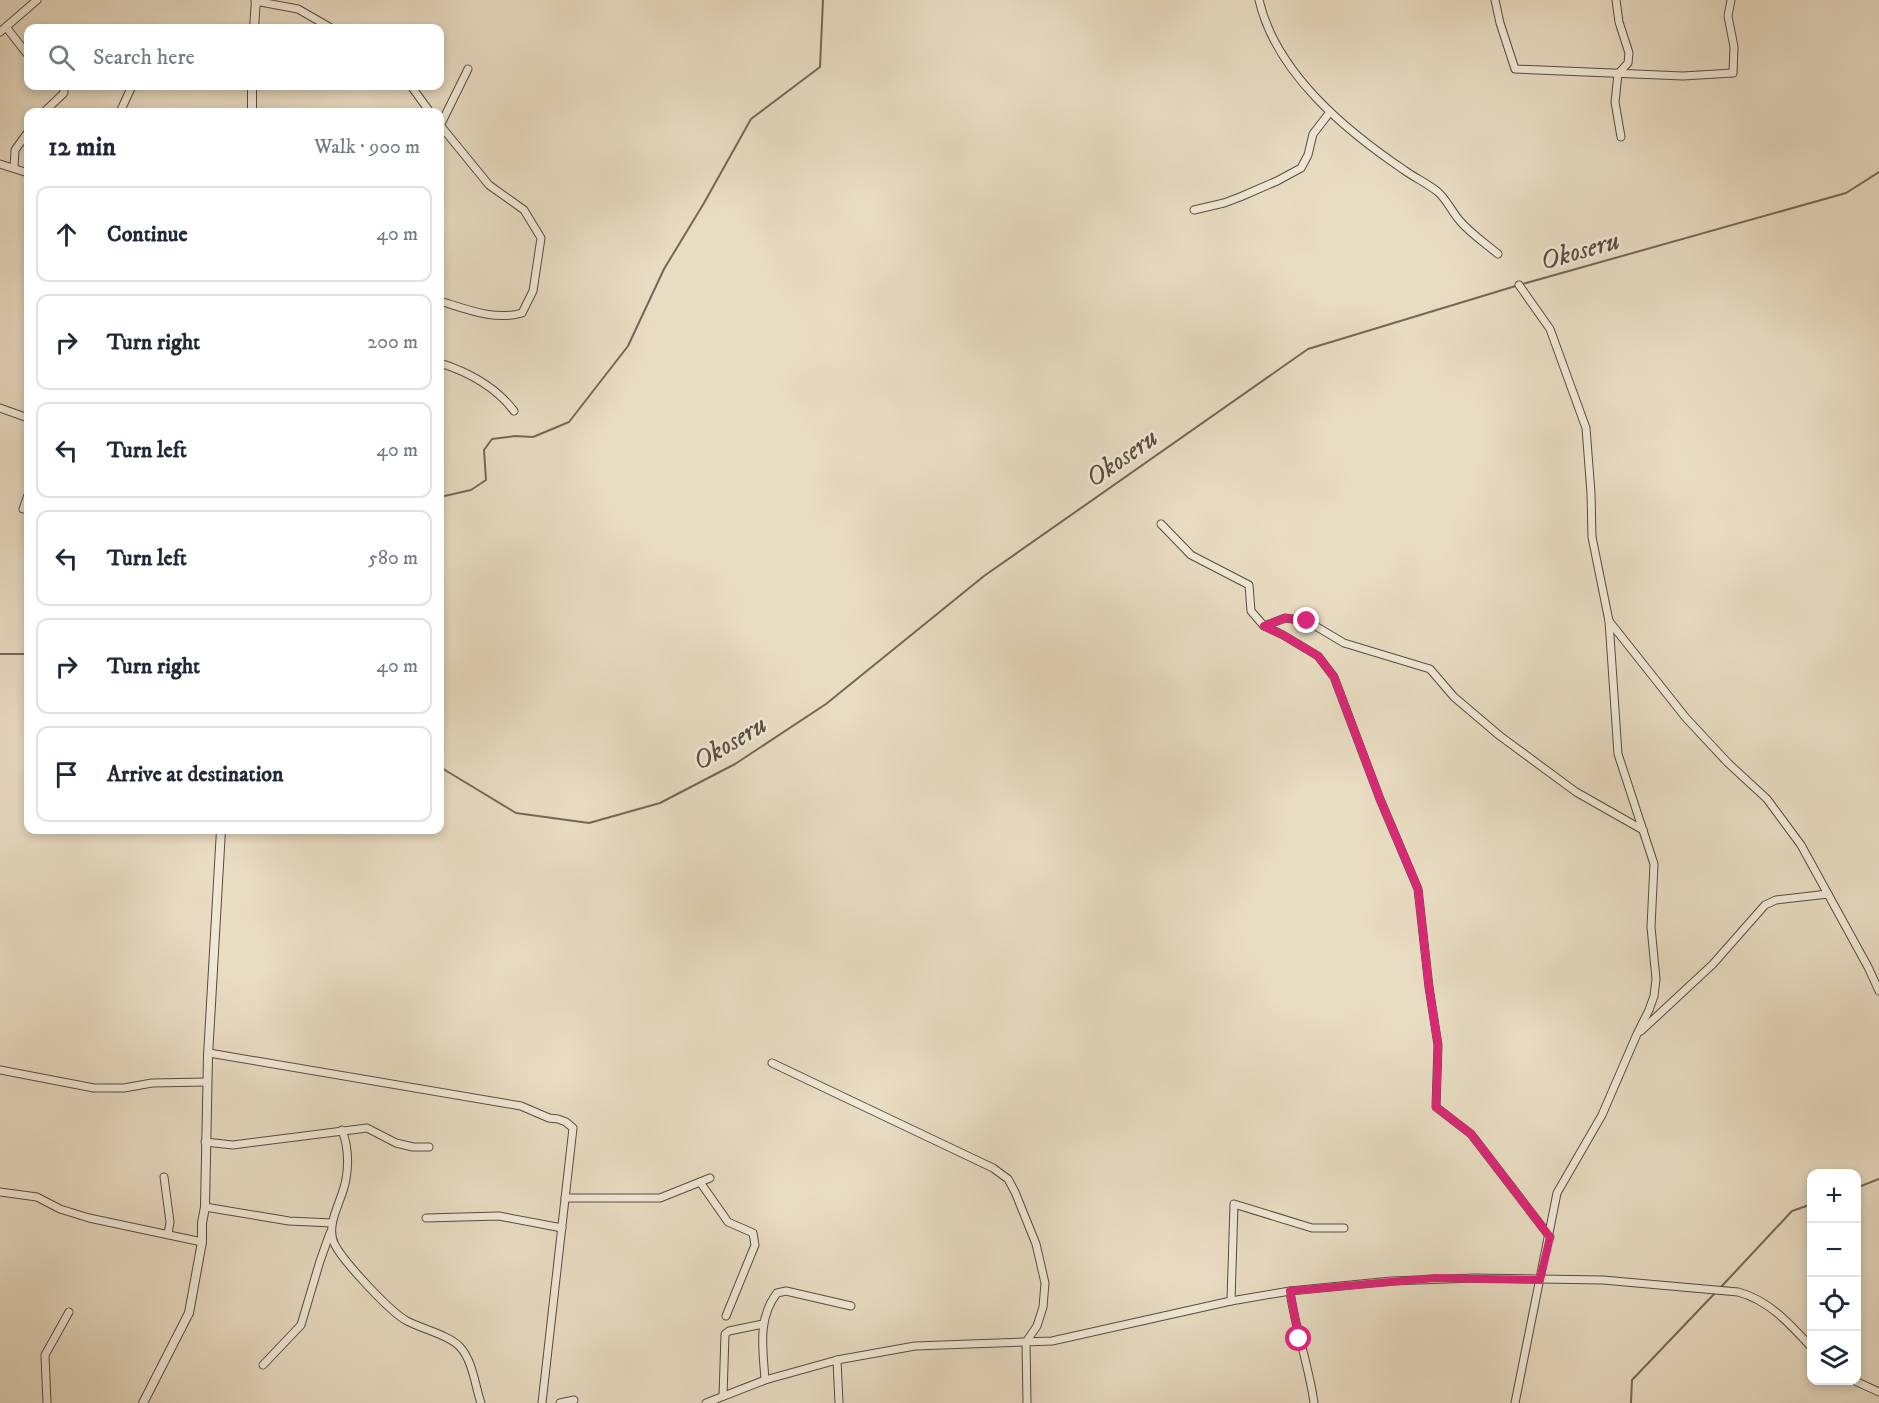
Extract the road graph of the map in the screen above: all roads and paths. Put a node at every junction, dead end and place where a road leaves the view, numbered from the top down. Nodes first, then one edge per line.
1 (37, 0) edge
2 (256, 0) edge
3 (1259, 0) edge
4 (1495, 0) edge
5 (1616, 0) edge
6 (1731, 0) edge
7 (254, 24) edge
8 (324, 24) edge
9 (3, 30) edge
10 (24, 51) edge
11 (468, 69) dead end
12 (1618, 74) junction
13 (64, 90) edge
14 (130, 90) edge
15 (252, 90) edge
16 (414, 90) edge
17 (48, 108) edge
18 (122, 108) edge
19 (252, 108) edge
20 (427, 108) edge
21 (1330, 112) junction
22 (444, 118) edge
23 (444, 131) edge
24 (1621, 137) dead end
25 (24, 138) edge
26 (0, 164) edge
27 (14, 168) junction
28 (24, 172) edge
29 (1194, 210) dead end
30 (1498, 254) dead end
31 (1519, 285) dead end
32 (444, 302) edge
33 (444, 364) edge
34 (0, 408) edge
35 (514, 411) dead end
36 (24, 417) edge
37 (1161, 524) dead end
38 (1610, 621) junction
39 (1264, 626) junction
40 (1642, 830) junction
41 (221, 834) edge
42 (1828, 894) junction
43 (1879, 991) edge
44 (1637, 1034) junction
45 (208, 1053) junction
46 (772, 1063) dead end
47 (0, 1070) edge
48 (207, 1082) junction
49 (342, 1130) junction
50 (205, 1142) junction
51 (429, 1147) dead end
52 (164, 1177) dead end
53 (710, 1178) dead end
54 (700, 1182) junction
55 (0, 1192) edge
56 (565, 1198) junction
57 (205, 1207) junction
58 (426, 1218) dead end
59 (332, 1223) junction
60 (561, 1228) junction
61 (1344, 1228) dead end
62 (330, 1233) junction
63 (168, 1234) junction
64 (1550, 1237) junction
65 (202, 1242) junction
66 (1540, 1280) junction
67 (1290, 1291) junction
68 (1231, 1301) junction
69 (851, 1306) dead end
70 (69, 1312) dead end
71 (726, 1316) dead end
72 (763, 1324) junction
73 (1026, 1342) junction
74 (1807, 1343) edge
75 (837, 1360) junction
76 (263, 1365) dead end
77 (765, 1380) junction
78 (1861, 1384) edge
79 (1879, 1392) edge
80 (723, 1396) junction
81 (574, 1400) dead end
82 (47, 1403) edge
83 (142, 1403) edge
84 (481, 1403) edge
85 (542, 1403) edge
86 (560, 1403) edge
87 (706, 1403) edge
88 (839, 1403) edge
89 (1027, 1403) edge
90 (1314, 1403) edge
91 (1515, 1403) edge

1 - 9 street
2 - 7 street
2 - 8 street
3 - 21 street
4 - 12 street
5 - 12 street
6 - 12 street
9 - 10 street
11 - 22 street
12 - 24 street
13 - 17 street
14 - 18 street
15 - 19 street
16 - 20 street
21 - 29 street
21 - 30 street
23 - 32 street
25 - 27 street
26 - 27 street
27 - 28 street
31 - 38 street
33 - 35 street
34 - 36 street
37 - 39 street
38 - 40 street
38 - 42 street
39 - 40 street
39 - 64 street
40 - 44 street
41 - 45 street
42 - 43 street
42 - 44 street
44 - 64 street
45 - 48 street
45 - 56 street
46 - 73 street
47 - 48 street
48 - 50 street
49 - 50 street
49 - 51 street
49 - 59 street
50 - 57 street
52 - 63 street
53 - 54 street
54 - 56 street
54 - 71 street
55 - 63 street
56 - 60 street
57 - 59 street
57 - 65 street
58 - 60 street
59 - 62 street
60 - 85 street
61 - 68 street
62 - 76 street
62 - 84 street
63 - 65 street
64 - 66 street
65 - 83 street
66 - 67 street
66 - 74 street
66 - 91 street
67 - 68 street
67 - 90 street
68 - 73 street
69 - 72 street
70 - 82 street
72 - 77 street
72 - 80 street
73 - 75 street
73 - 89 street
75 - 77 street
75 - 88 street
77 - 80 street
78 - 79 street
80 - 87 street
81 - 86 street

